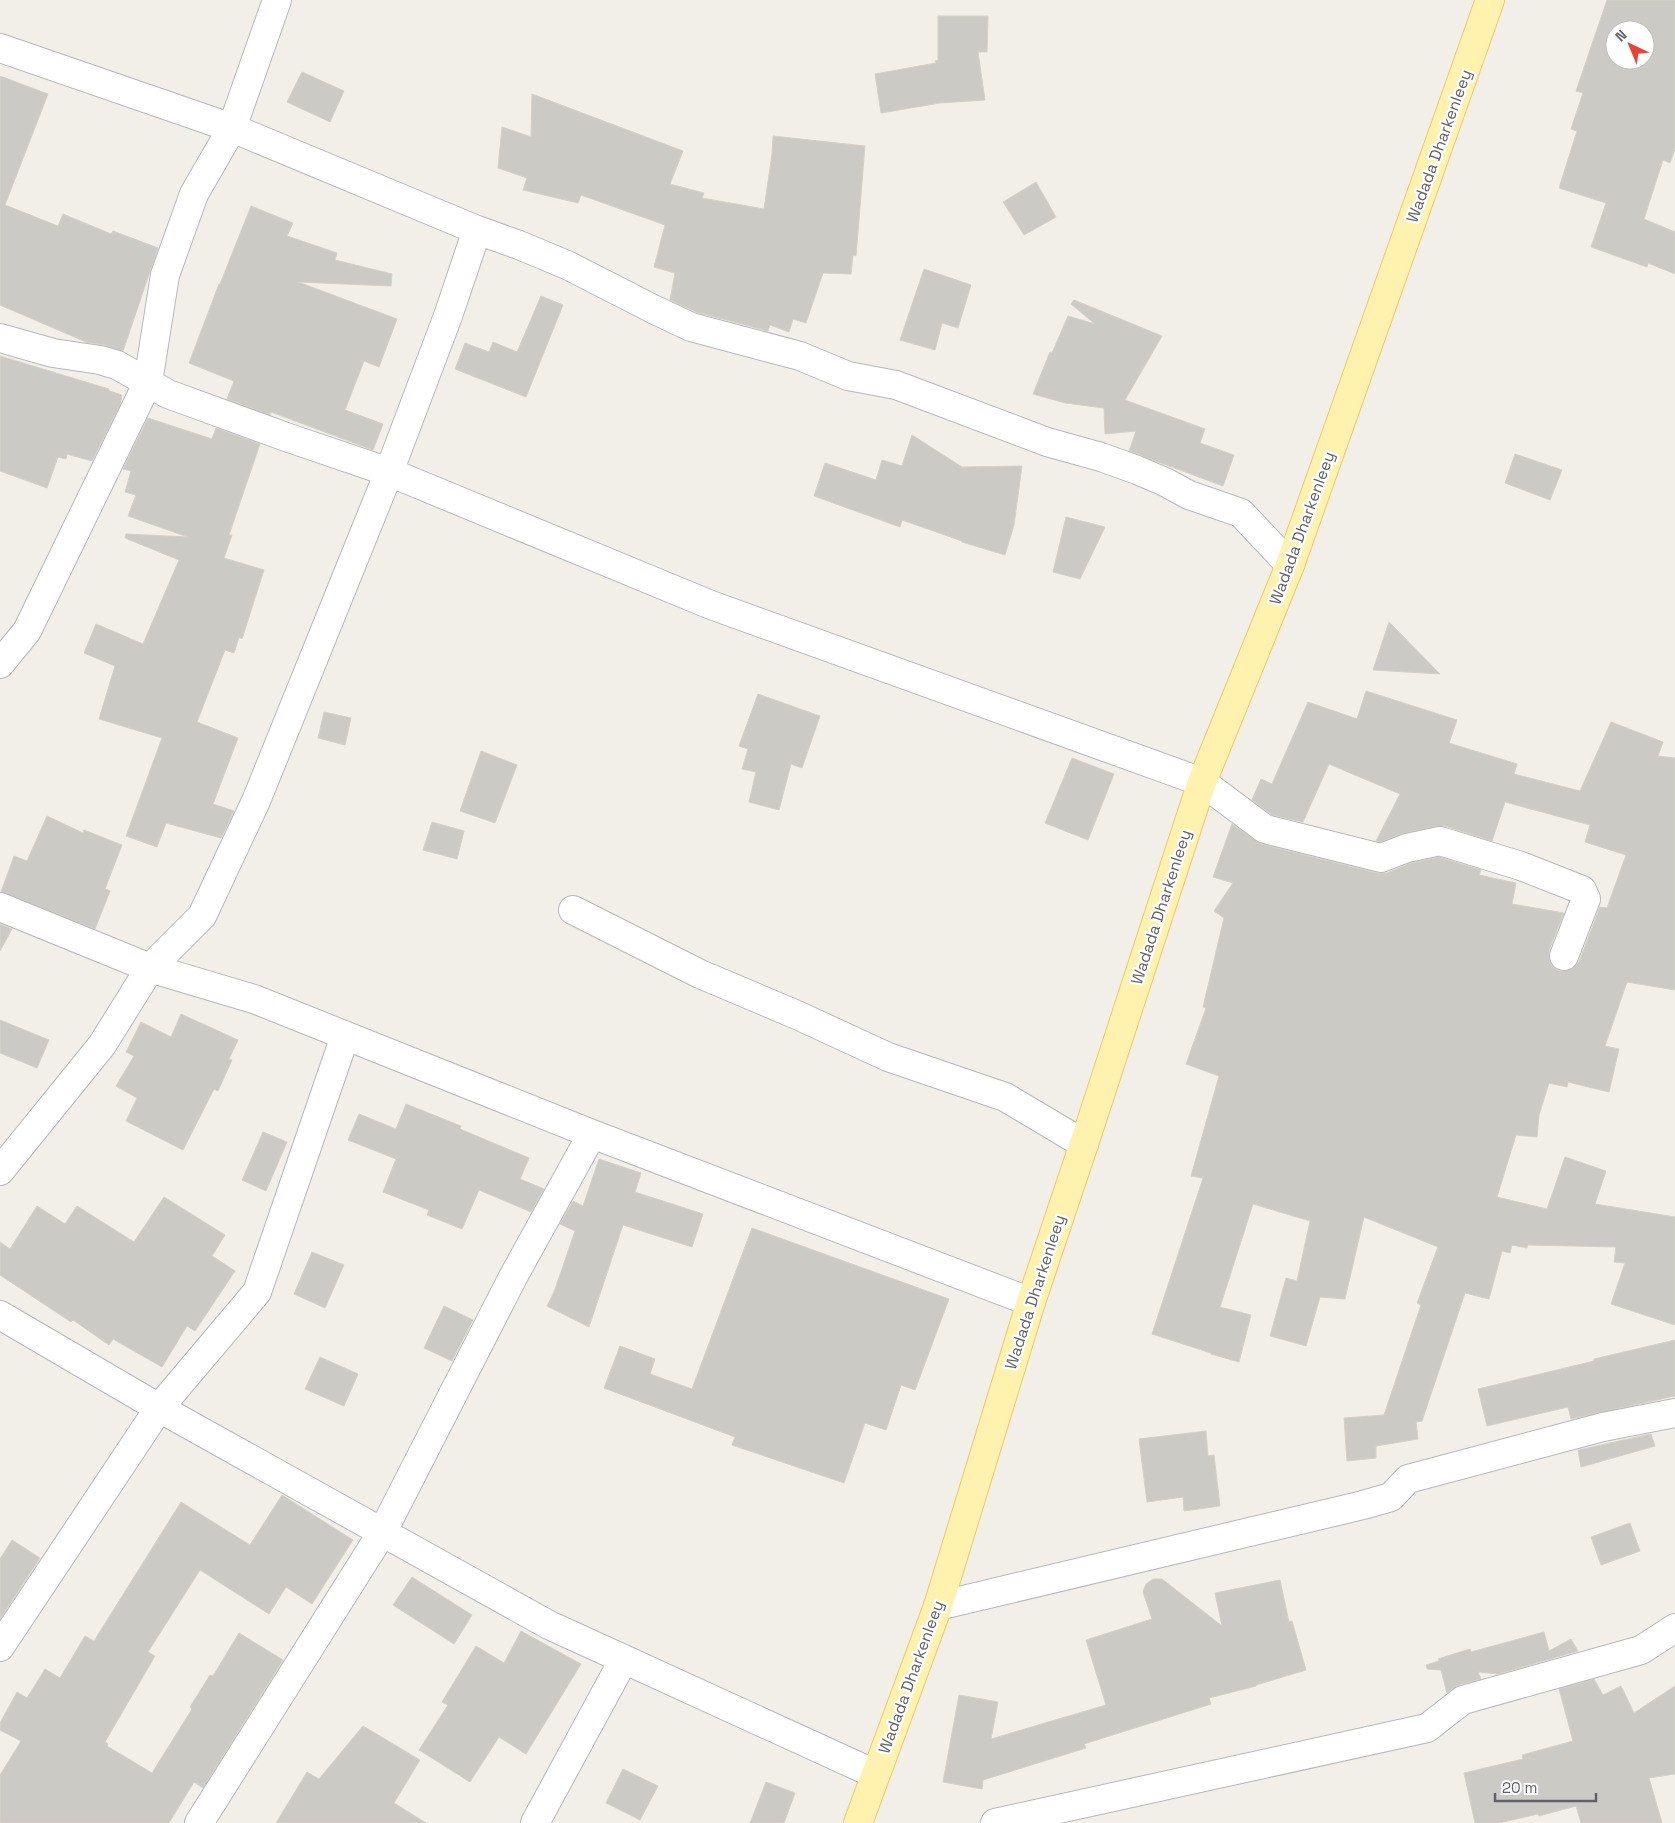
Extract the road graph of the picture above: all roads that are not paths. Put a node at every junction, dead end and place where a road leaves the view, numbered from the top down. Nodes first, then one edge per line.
1 (277, 0) edge
2 (1490, 0) edge
3 (0, 48) edge
4 (232, 128) junction
5 (477, 230) junction
6 (0, 338) edge
7 (148, 382) junction
8 (389, 472) junction
9 (1290, 565) junction
10 (0, 664) edge
11 (1202, 782) junction
12 (0, 907) edge
13 (573, 910) dead end
14 (1564, 956) dead end
15 (150, 968) junction
16 (345, 1036) junction
17 (592, 1134) junction
18 (1084, 1144) junction
19 (0, 1171) edge
20 (1031, 1302) junction
21 (0, 1316) edge
22 (159, 1408) junction
23 (1675, 1413) edge
24 (383, 1531) junction
25 (938, 1606) junction
26 (1675, 1628) edge
27 (0, 1647) edge
28 (624, 1659) junction
29 (875, 1774) junction
30 (199, 1823) edge
31 (535, 1823) edge
32 (858, 1823) edge
33 (995, 1823) edge

1 - 4 street
2 - 9 main road, Wadada Dharkenleey
3 - 4 street
4 - 5 street
4 - 7 street
5 - 8 street
5 - 9 street
6 - 7 street
7 - 8 street
7 - 10 street
8 - 11 street
8 - 15 street
9 - 11 main road, Wadada Dharkenleey
11 - 14 street
11 - 18 main road, Wadada Dharkenleey
12 - 15 street
13 - 18 street
15 - 16 street
15 - 19 street
16 - 17 street
16 - 22 street
17 - 20 street
17 - 24 street
18 - 20 main road, Wadada Dharkenleey
20 - 25 main road, Wadada Dharkenleey
21 - 22 street
22 - 24 street
22 - 27 street
23 - 25 street
24 - 28 street
24 - 30 street
25 - 29 main road, Wadada Dharkenleey
26 - 33 street
28 - 29 street
28 - 31 street
29 - 32 main road, Wadada Dharkenleey

